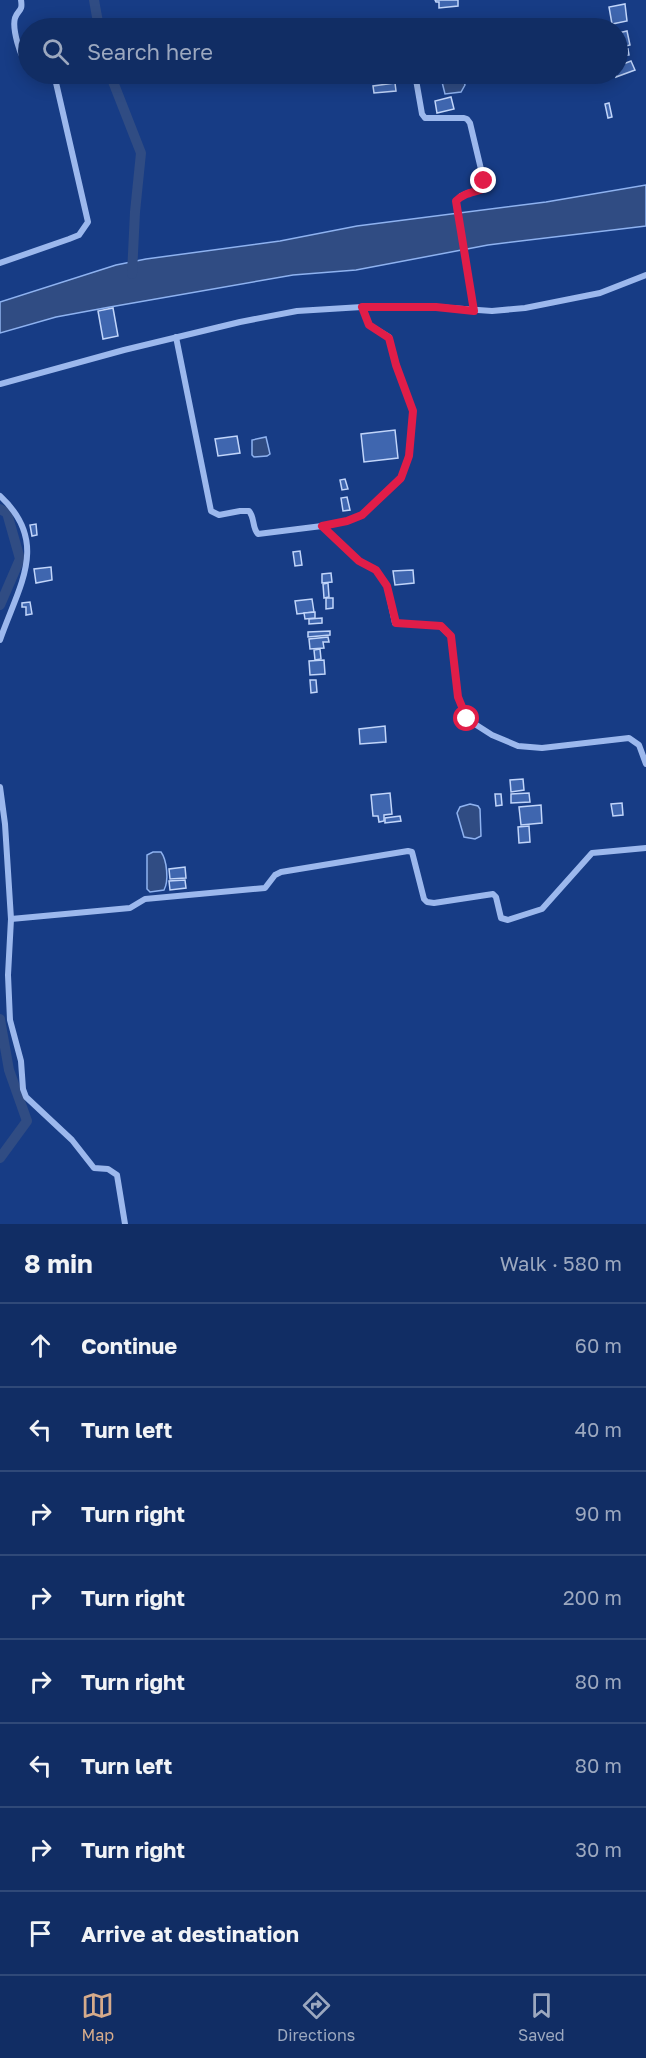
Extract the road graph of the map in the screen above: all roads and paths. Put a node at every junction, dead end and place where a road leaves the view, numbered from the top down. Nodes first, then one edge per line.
1 (21, 0) edge
2 (18, 42) edge
3 (56, 84) edge
4 (417, 84) edge
5 (0, 263) edge
6 (646, 275) edge
7 (362, 307) junction
8 (474, 311) junction
9 (176, 338) junction
10 (0, 384) edge
11 (0, 496) edge
12 (322, 526) junction
13 (0, 640) edge
14 (646, 764) edge
15 (0, 787) edge
16 (646, 848) edge
17 (11, 919) junction
18 (125, 1224) edge

1 - 2 street
3 - 5 street
4 - 8 street
6 - 8 street
7 - 8 street
7 - 9 street
7 - 12 street
9 - 10 street
9 - 12 street
11 - 13 street
12 - 14 street
15 - 17 street
16 - 17 street
17 - 18 street

